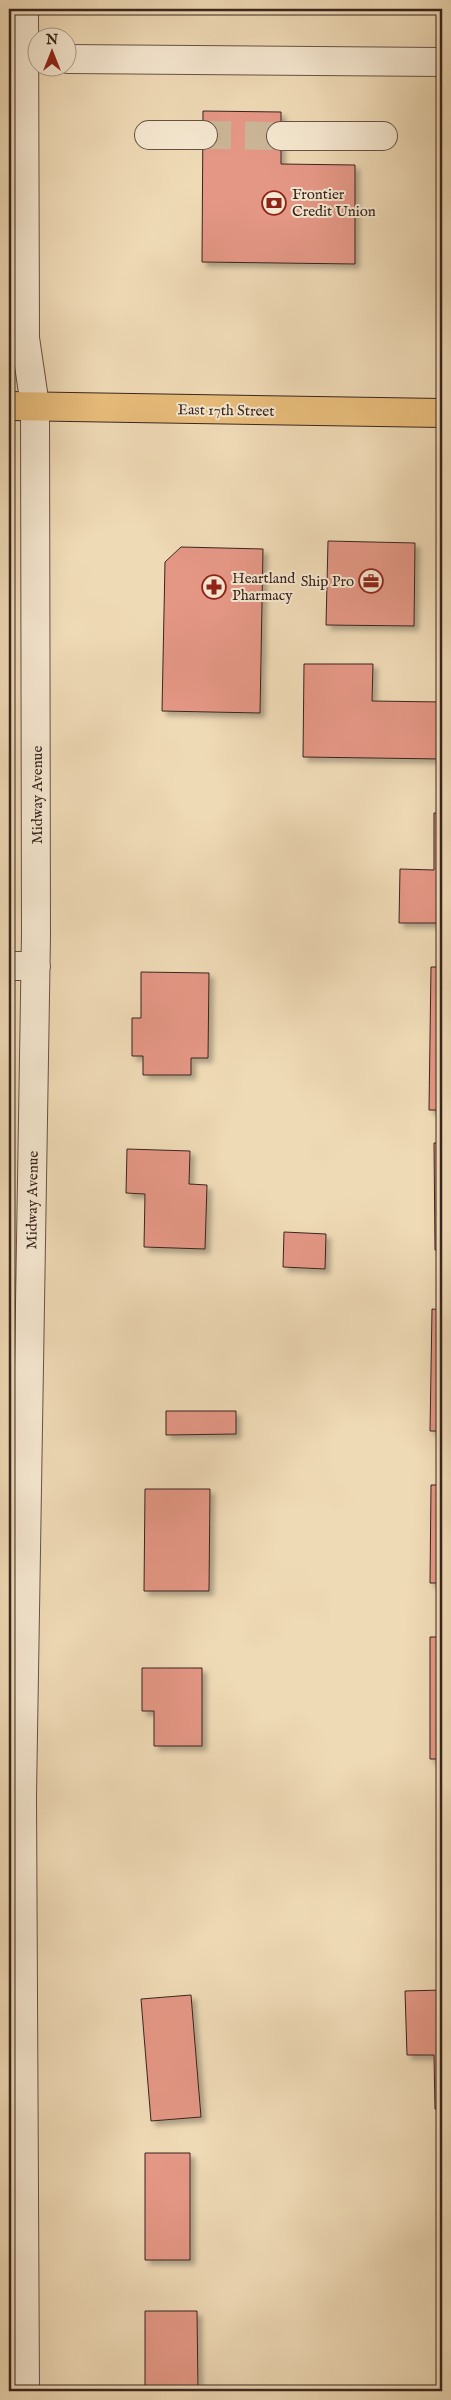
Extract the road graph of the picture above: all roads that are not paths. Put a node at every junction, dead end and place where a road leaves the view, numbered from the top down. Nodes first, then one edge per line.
1 (24, 9) edge
2 (28, 38) edge
3 (78, 59) edge
4 (442, 62) edge
5 (31, 78) edge
6 (149, 135) dead end
7 (203, 135) tunnel mouth
8 (281, 136) tunnel mouth
9 (383, 136) dead end
10 (22, 406) edge
11 (442, 413) edge
12 (9, 966) edge
13 (36, 966) junction
14 (16, 2329) edge
15 (25, 2391) edge

1 - 2 street, Midway Avenue
3 - 4 street
5 - 10 street, Midway Avenue
6 - 7 street
8 - 9 street
10 - 11 main road, East 17th Street
10 - 13 street, Midway Avenue
12 - 13 street
13 - 14 street, Midway Avenue
14 - 15 street, Midway Avenue

